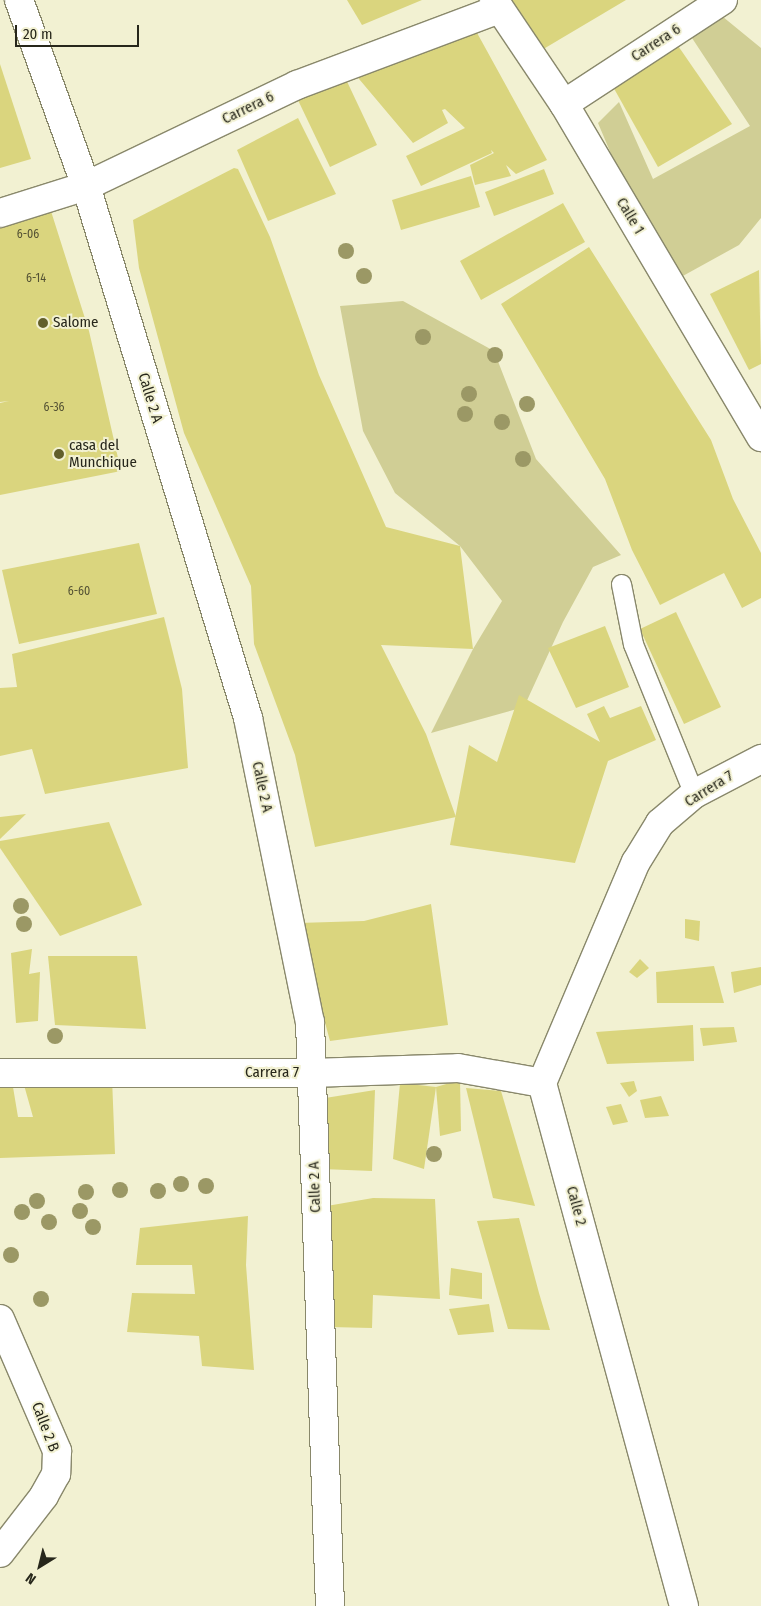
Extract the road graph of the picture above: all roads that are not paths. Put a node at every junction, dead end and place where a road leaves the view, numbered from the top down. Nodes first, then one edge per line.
1 (19, 0) edge
2 (723, 0) edge
3 (497, 5) edge
4 (564, 104) junction
5 (86, 186) junction
6 (0, 213) edge
7 (761, 437) edge
8 (621, 584) dead end
9 (761, 758) edge
10 (694, 794) junction
11 (0, 1073) edge
12 (311, 1073) junction
13 (542, 1083) junction
14 (0, 1320) edge
15 (0, 1553) edge
16 (330, 1606) edge
17 (684, 1606) edge

1 - 5 street, Calle 2 A
2 - 4 street, Carrera 6
3 - 4 street, Calle 1
3 - 5 street, Carrera 6
4 - 7 street, Calle 1
5 - 6 street, Carrera 6
5 - 12 street, Calle 2 A
8 - 10 lane
9 - 10 street, Carrera 7
10 - 13 street, Carrera 7
11 - 12 street, Carrera 7
12 - 13 street, Carrera 7
12 - 16 street, Calle 2 A
13 - 17 street, Calle 2
14 - 15 street, Calle 2 B

